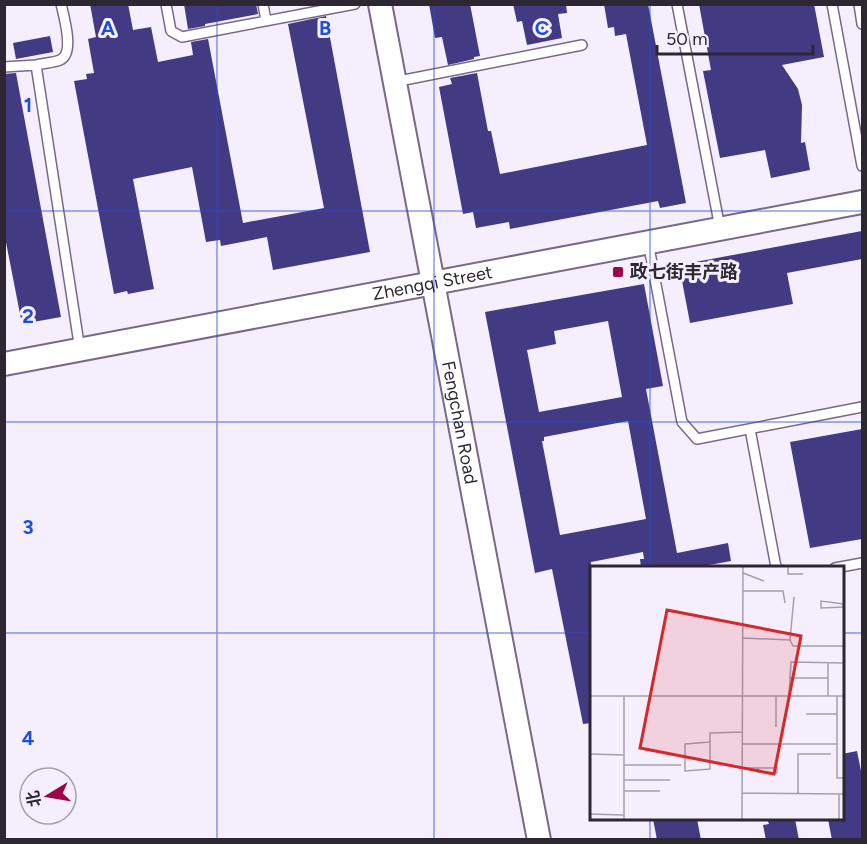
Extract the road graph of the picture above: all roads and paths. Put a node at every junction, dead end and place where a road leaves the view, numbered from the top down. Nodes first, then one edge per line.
1 (61, 4) edge
2 (166, 4) edge
3 (262, 4) edge
4 (355, 4) edge
5 (380, 4) edge
6 (677, 4) edge
7 (832, 4) edge
8 (859, 4) edge
9 (266, 21) junction
10 (862, 24) edge
11 (582, 45) dead end
12 (36, 64) junction
13 (4, 67) edge
14 (394, 82) junction
15 (862, 103) edge
16 (851, 105) junction
17 (862, 166) edge
18 (862, 202) edge
19 (720, 228) junction
20 (648, 242) junction
21 (433, 283) junction
22 (80, 350) junction
23 (4, 364) edge
24 (862, 407) edge
25 (750, 429) junction
26 (862, 563) edge
27 (776, 566) edge
28 (843, 567) edge
29 (539, 840) edge

1 - 12 lane
2 - 9 lane
3 - 9 lane
4 - 9 lane
5 - 14 street, Fengchan Road
6 - 19 lane
7 - 16 lane
8 - 10 lane
11 - 14 lane
12 - 13 lane
12 - 22 lane
14 - 21 street, Fengchan Road
15 - 16 lane
16 - 17 lane
18 - 19 street, Zhengqi Street
19 - 20 street, Zhengqi Street
20 - 21 street, Zhengqi Street
20 - 25 lane
21 - 22 street, Zhengqi Street
21 - 29 street, Fengchan Road
22 - 23 street, Zhengqi Street
24 - 25 lane
25 - 27 lane
26 - 28 lane

